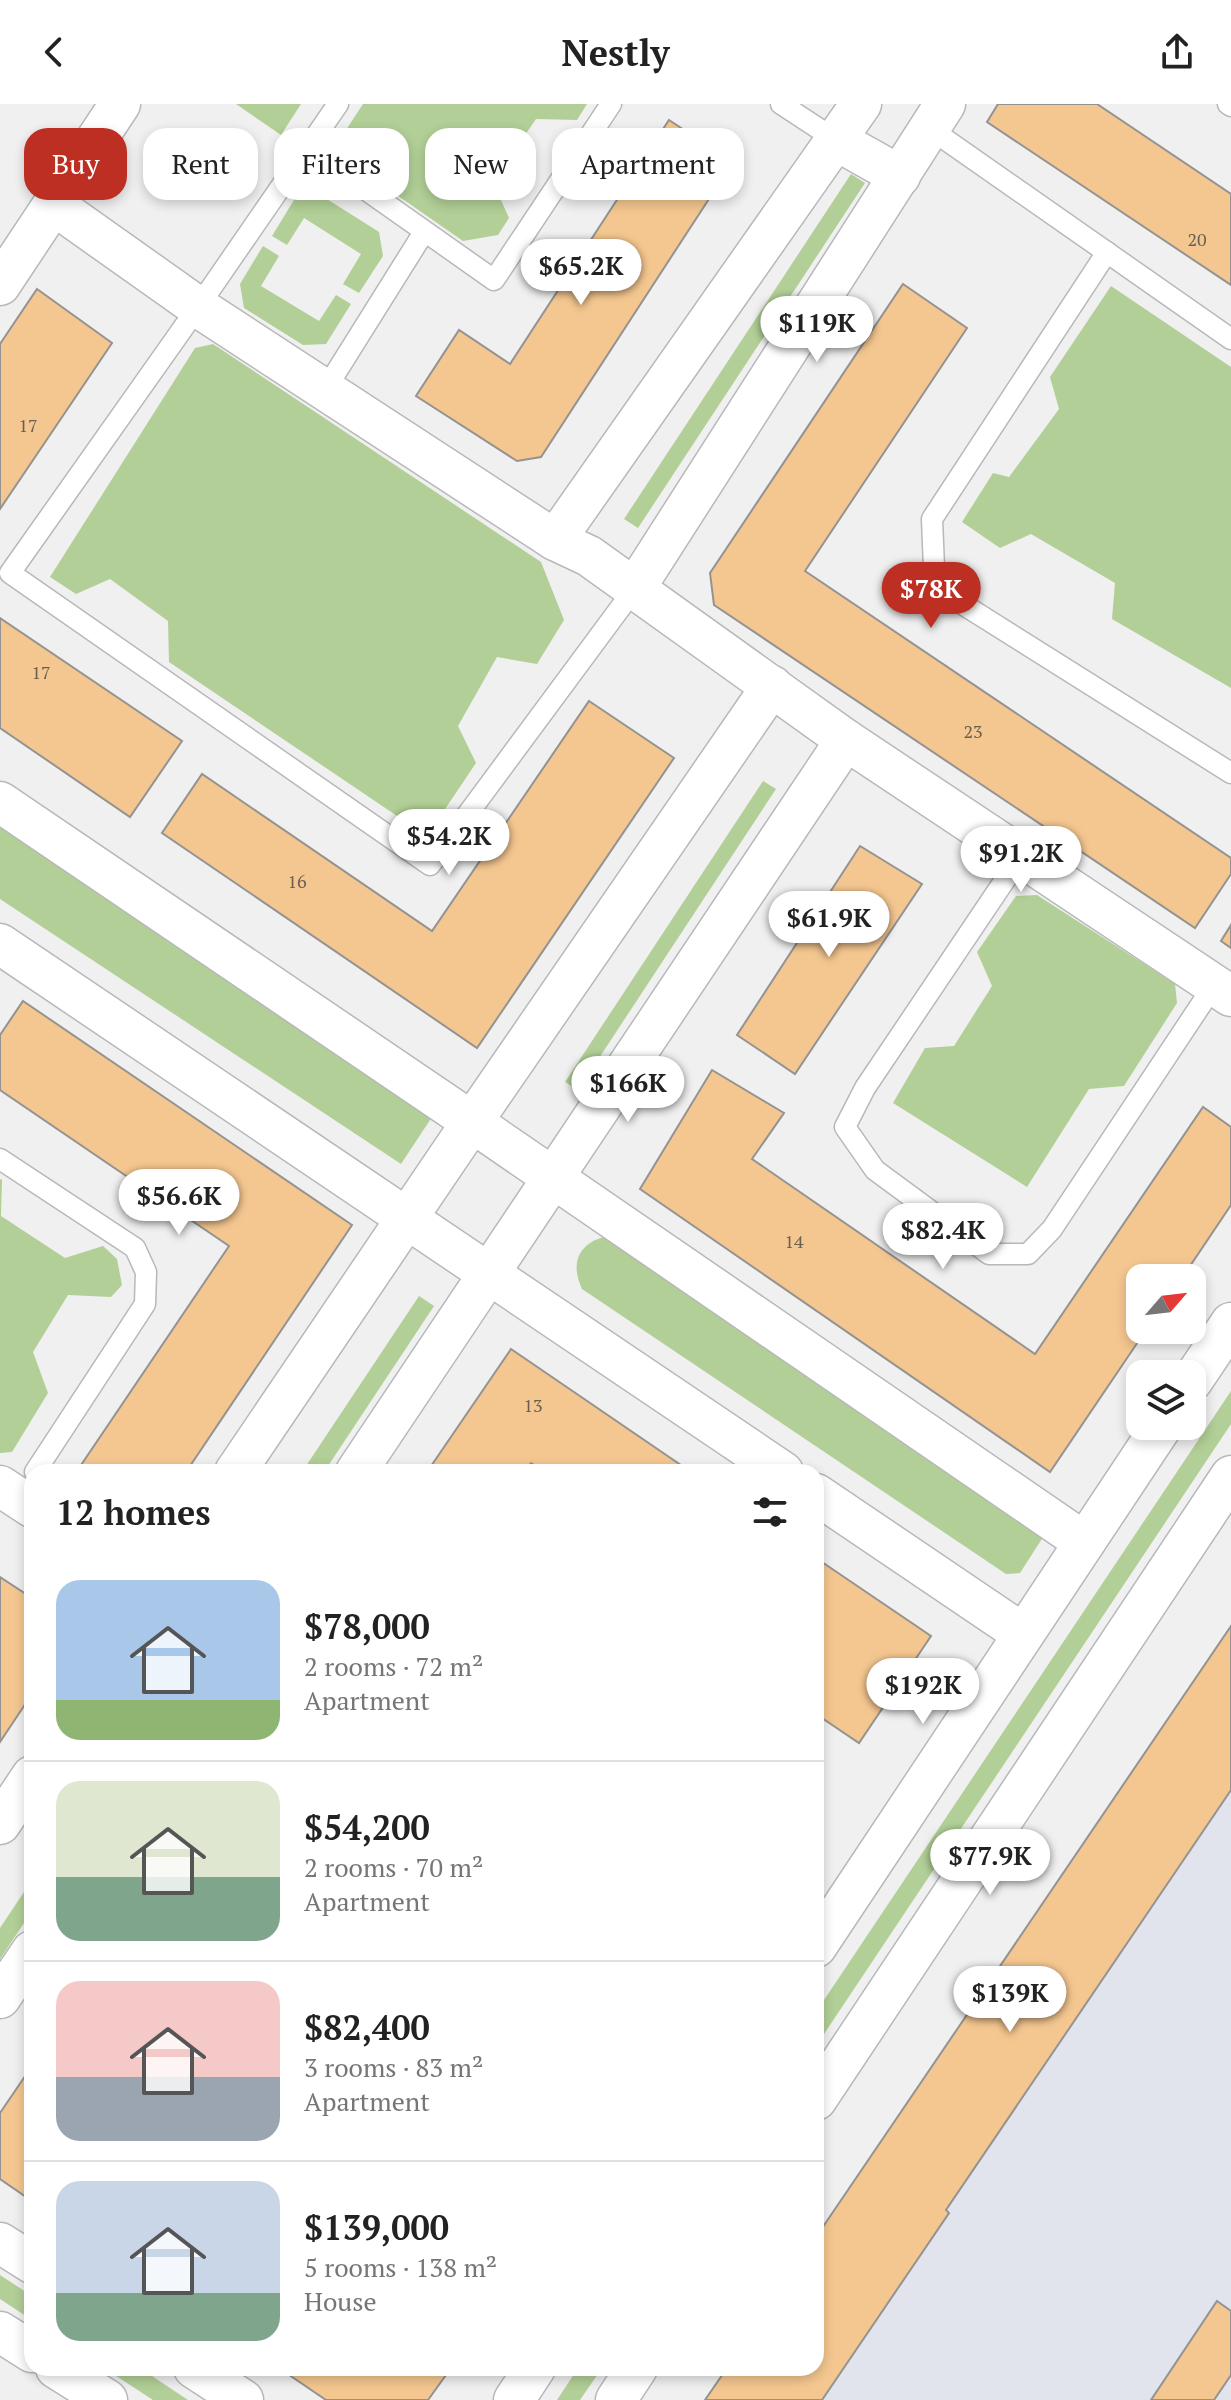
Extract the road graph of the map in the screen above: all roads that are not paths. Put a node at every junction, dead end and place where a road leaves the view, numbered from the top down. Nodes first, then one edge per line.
1 (120, 104) edge
2 (338, 104) edge
3 (611, 104) edge
4 (781, 104) edge
5 (861, 104) edge
6 (937, 116) edge
7 (322, 128) edge
8 (836, 140) junction
9 (900, 176) junction
10 (274, 198) edge
11 (379, 200) edge
12 (54, 205) junction
13 (424, 232) junction
14 (1107, 252) junction
15 (0, 285) edge
16 (198, 307) junction
17 (1231, 339) edge
18 (325, 390) junction
19 (555, 540) junction
20 (635, 588) junction
21 (772, 686) junction
22 (846, 740) junction
23 (1231, 773) edge
24 (0, 802) edge
25 (1021, 856) junction
26 (0, 944) edge
27 (1222, 990) edge
28 (472, 1122) junction
29 (0, 1159) edge
30 (554, 1178) junction
31 (407, 1217) junction
32 (489, 1273) junction
33 (1231, 1323) edge
34 (1206, 1360) edge
35 (1153, 1440) edge
36 (39, 1464) edge
37 (240, 1464) edge
38 (361, 1464) edge
39 (771, 1464) edge
40 (1231, 1476) edge
41 (824, 1499) edge
42 (1084, 1542) junction
43 (1023, 1634) junction
44 (24, 1788) edge
45 (0, 1824) edge
46 (824, 1935) edge
47 (24, 1963) edge
48 (0, 1998) edge
49 (824, 2088) edge
50 (0, 2243) edge
51 (24, 2258) edge
52 (0, 2332) edge
53 (24, 2347) edge
54 (69, 2376) edge
55 (206, 2376) edge
56 (530, 2376) edge
57 (632, 2376) edge
58 (107, 2400) edge
59 (243, 2400) edge
60 (514, 2400) edge
61 (616, 2400) edge

1 - 12 street
2 - 7 lane
3 - 13 lane
4 - 8 lane
5 - 8 street
6 - 9 street
6 - 14 lane
8 - 9 street
8 - 19 street
9 - 20 street
10 - 16 lane
11 - 13 lane
12 - 15 street
12 - 16 street
13 - 18 lane
14 - 17 lane
14 - 23 lane
16 - 18 street
16 - 20 lane
18 - 19 street
19 - 20 street
20 - 21 street
21 - 22 street
21 - 28 street
22 - 25 street
22 - 30 street
24 - 28 street
25 - 27 street
25 - 27 lane
26 - 31 street
28 - 30 street
28 - 31 street
29 - 36 lane
30 - 32 street
30 - 42 street
31 - 32 street
31 - 37 street
32 - 38 street
32 - 39 street
33 - 34 street
35 - 42 street
40 - 49 street
41 - 43 street
42 - 43 street
43 - 46 street
44 - 45 street
47 - 48 street
50 - 51 street
52 - 53 street
54 - 58 street
55 - 59 street
56 - 60 street
57 - 61 street

